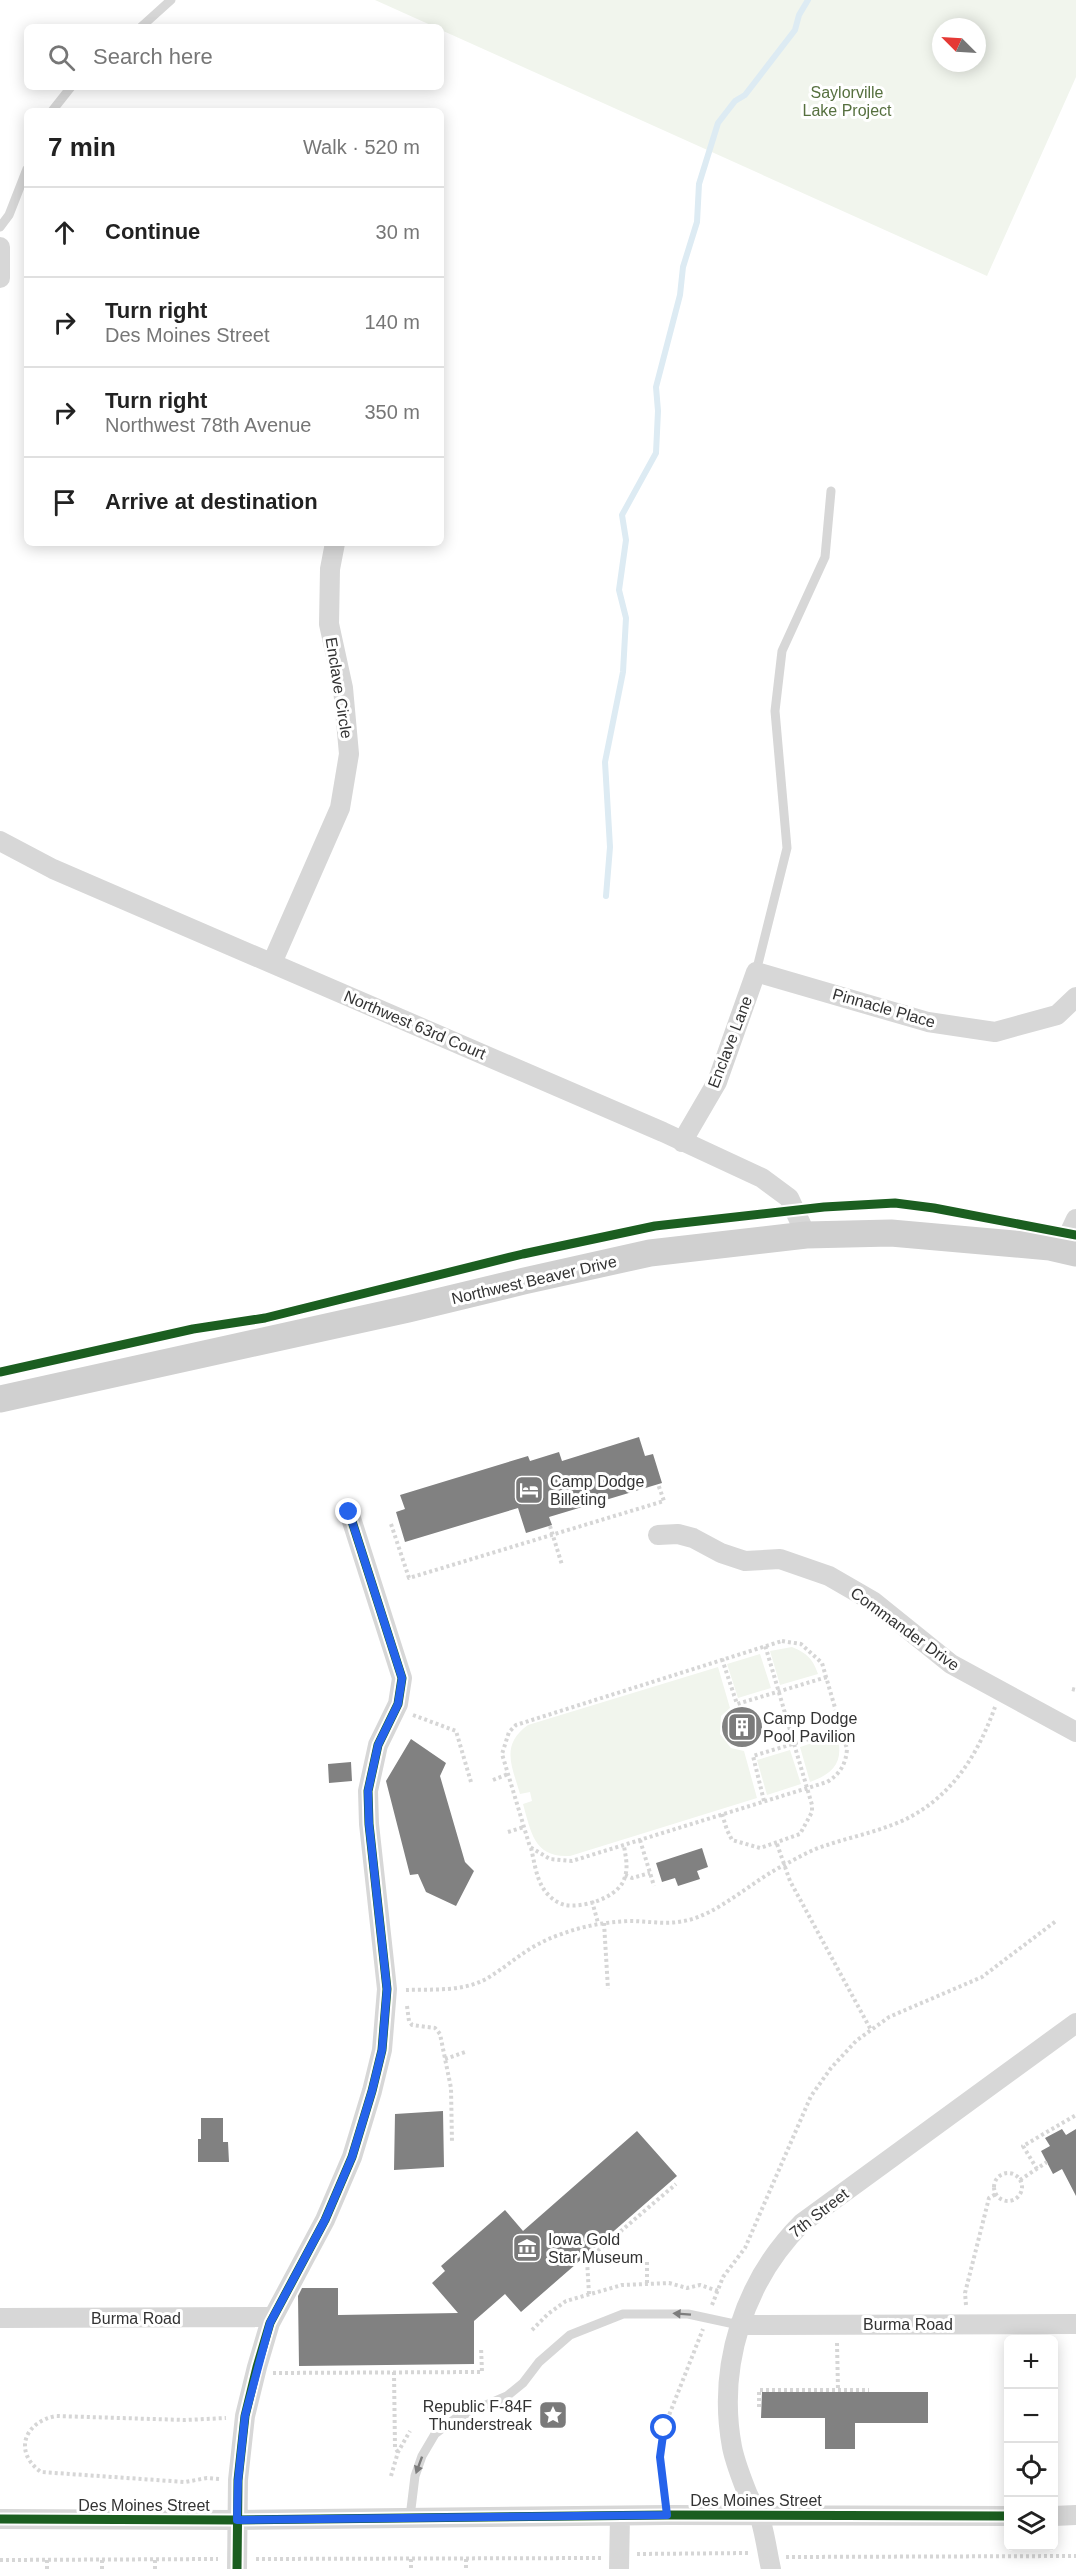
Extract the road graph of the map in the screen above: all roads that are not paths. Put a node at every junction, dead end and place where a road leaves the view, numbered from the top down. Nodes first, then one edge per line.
1 (171, 0) edge
2 (144, 24) edge
3 (69, 90) edge
4 (54, 108) edge
5 (24, 177) edge
6 (0, 227) edge
7 (0, 247) edge
8 (0, 278) edge
9 (831, 491) dead end
10 (334, 546) edge
11 (0, 841) edge
12 (272, 963) junction
13 (756, 972) junction
14 (1076, 997) edge
15 (682, 1142) junction
16 (1076, 1219) edge
17 (806, 1235) junction
18 (1069, 1251) edge
19 (0, 1399) edge
20 (349, 1512) dead end
21 (658, 1535) dead end
22 (1076, 1732) edge
23 (1076, 2023) edge
24 (273, 2317) junction
25 (0, 2318) edge
26 (1076, 2324) edge
27 (739, 2325) junction
28 (759, 2515) junction
29 (1076, 2515) edge
30 (620, 2516) junction
31 (1004, 2516) edge
32 (1058, 2516) edge
33 (410, 2517) junction
34 (0, 2519) edge
35 (237, 2520) junction
36 (619, 2562) edge
37 (769, 2562) edge
38 (236, 2564) edge

1 - 2 lane
3 - 4 lane
5 - 6 lane
7 - 8 street
9 - 13 lane
10 - 12 street, Enclave Circle
11 - 12 street, Northwest 63rd Court
12 - 15 street, Northwest 63rd Court
13 - 14 street, Pinnacle Place
13 - 15 street, Enclave Lane
15 - 17 street, Northwest 63rd Court
16 - 18 street
17 - 18 main road, Northwest Beaver Drive
17 - 19 main road, Northwest Beaver Drive
20 - 24 street
21 - 22 street, Commander Drive
23 - 27 street, 7th Street
24 - 25 street, Burma Road
24 - 35 street
26 - 27 street, Burma Road
27 - 28 street, 7th Street
27 -> 33 lane
28 - 30 street, Des Moines Street
28 - 31 street, Des Moines Street
28 - 37 street, 7th Street
29 - 32 street
30 - 33 street, Des Moines Street
30 - 36 street
33 - 35 street, Des Moines Street
34 - 35 street, Des Moines Street
35 - 38 street

